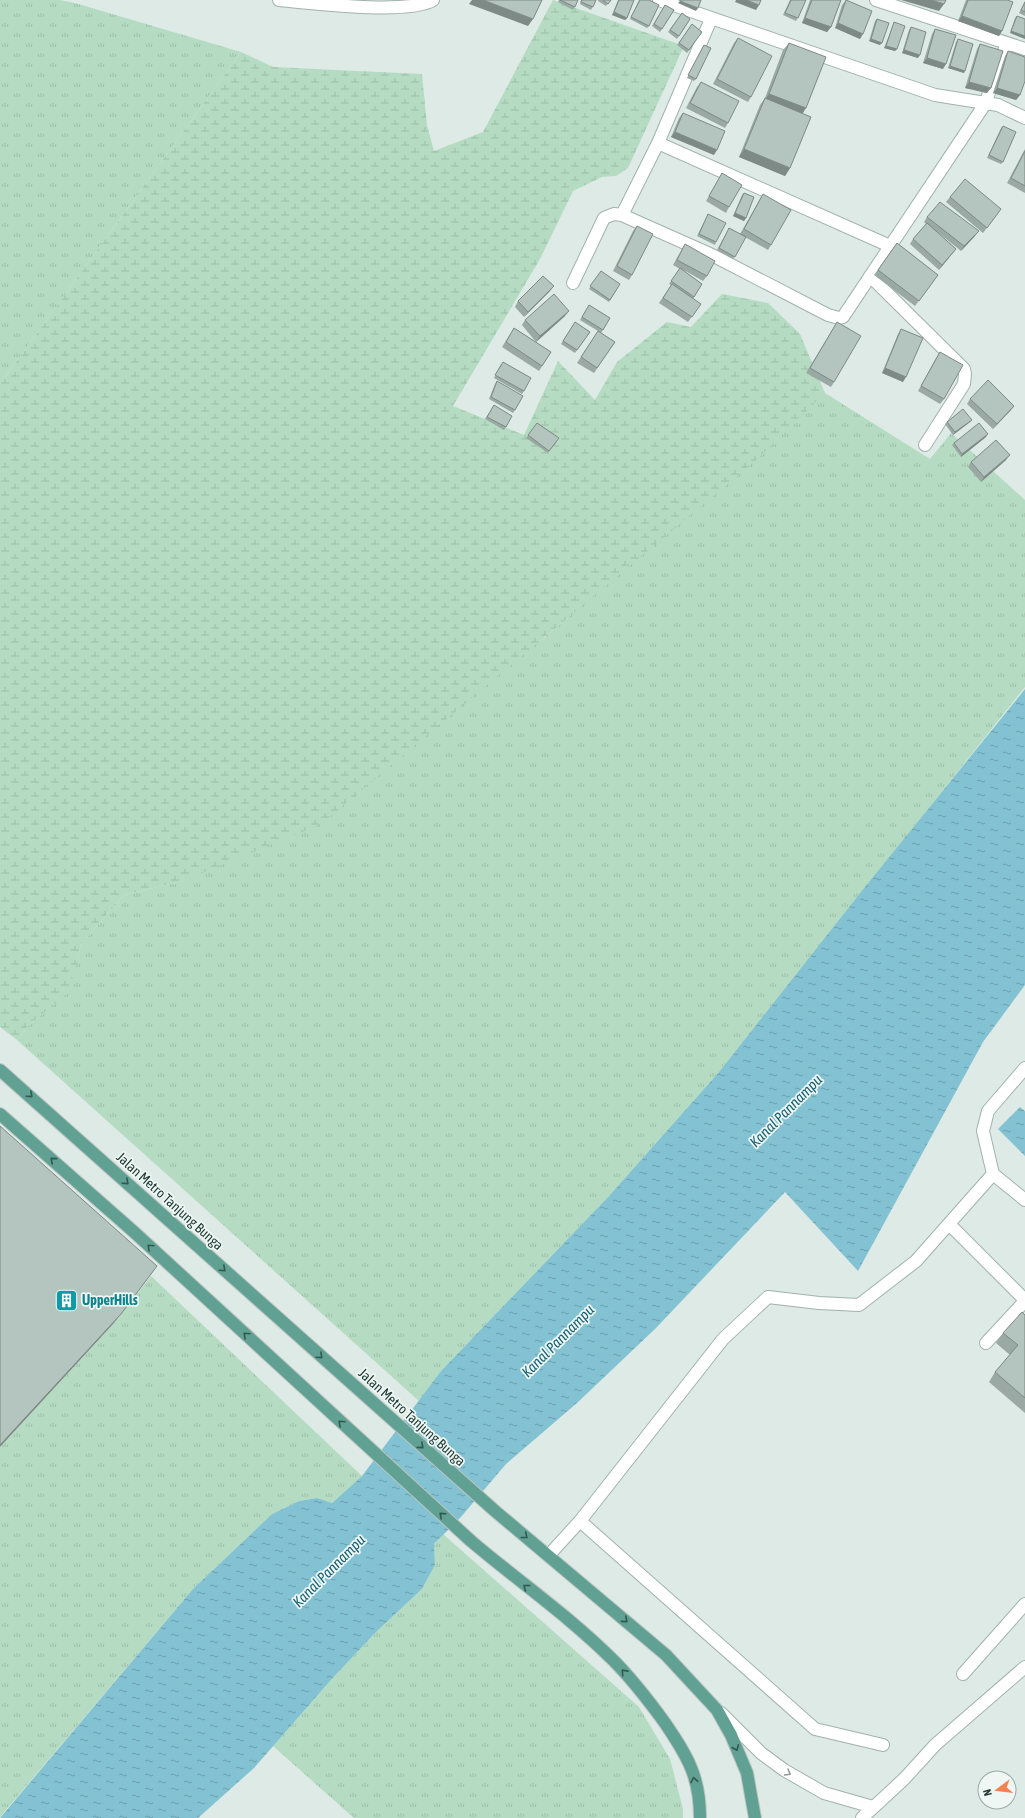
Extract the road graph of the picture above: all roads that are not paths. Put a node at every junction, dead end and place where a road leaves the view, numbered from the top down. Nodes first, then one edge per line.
1 (279, 0) edge
2 (433, 0) edge
3 (659, 0) edge
4 (876, 0) edge
5 (711, 19) junction
6 (1006, 43) junction
7 (1025, 49) edge
8 (984, 104) junction
9 (1025, 118) edge
10 (658, 143) junction
11 (622, 215) junction
12 (890, 246) junction
13 (870, 276) junction
14 (574, 284) dead end
15 (925, 444) dead end
16 (1025, 1068) edge
17 (0, 1070) edge
18 (0, 1114) edge
19 (994, 1174) junction
20 (1025, 1200) edge
21 (950, 1224) junction
22 (134, 1232) junction
23 (124, 1243) edge
24 (1025, 1301) edge
25 (986, 1343) dead end
26 (580, 1521) junction
27 (549, 1555) junction
28 (1025, 1604) edge
29 (1025, 1667) edge
30 (963, 1674) dead end
31 (717, 1710) junction
32 (883, 1745) dead end
33 (873, 1807) junction
34 (700, 1818) edge
35 (755, 1818) edge
36 (862, 1818) edge

1 - 2 street
3 - 5 street
4 - 6 street
5 - 8 street
5 - 10 street
6 - 7 street
6 - 8 street
8 - 9 street
8 - 12 street
10 - 11 street
10 - 12 street
11 - 13 street
11 - 14 street
12 - 13 street
13 - 15 street
16 - 19 street
17 -> 27 main road, Jalan Metro Tanjung Bunga
22 -> 18 main road
19 - 20 street
19 - 21 street
21 - 24 street
21 - 26 street
22 - 23 street
34 -> 22 main road
24 - 25 street
26 - 27 street
26 - 32 street
27 -> 31 main road, Jalan Metro Tanjung Bunga
28 - 30 street
29 - 33 street
31 -> 33 street
31 -> 35 main road, Jalan Metro Tanjung Bunga
33 - 36 street

